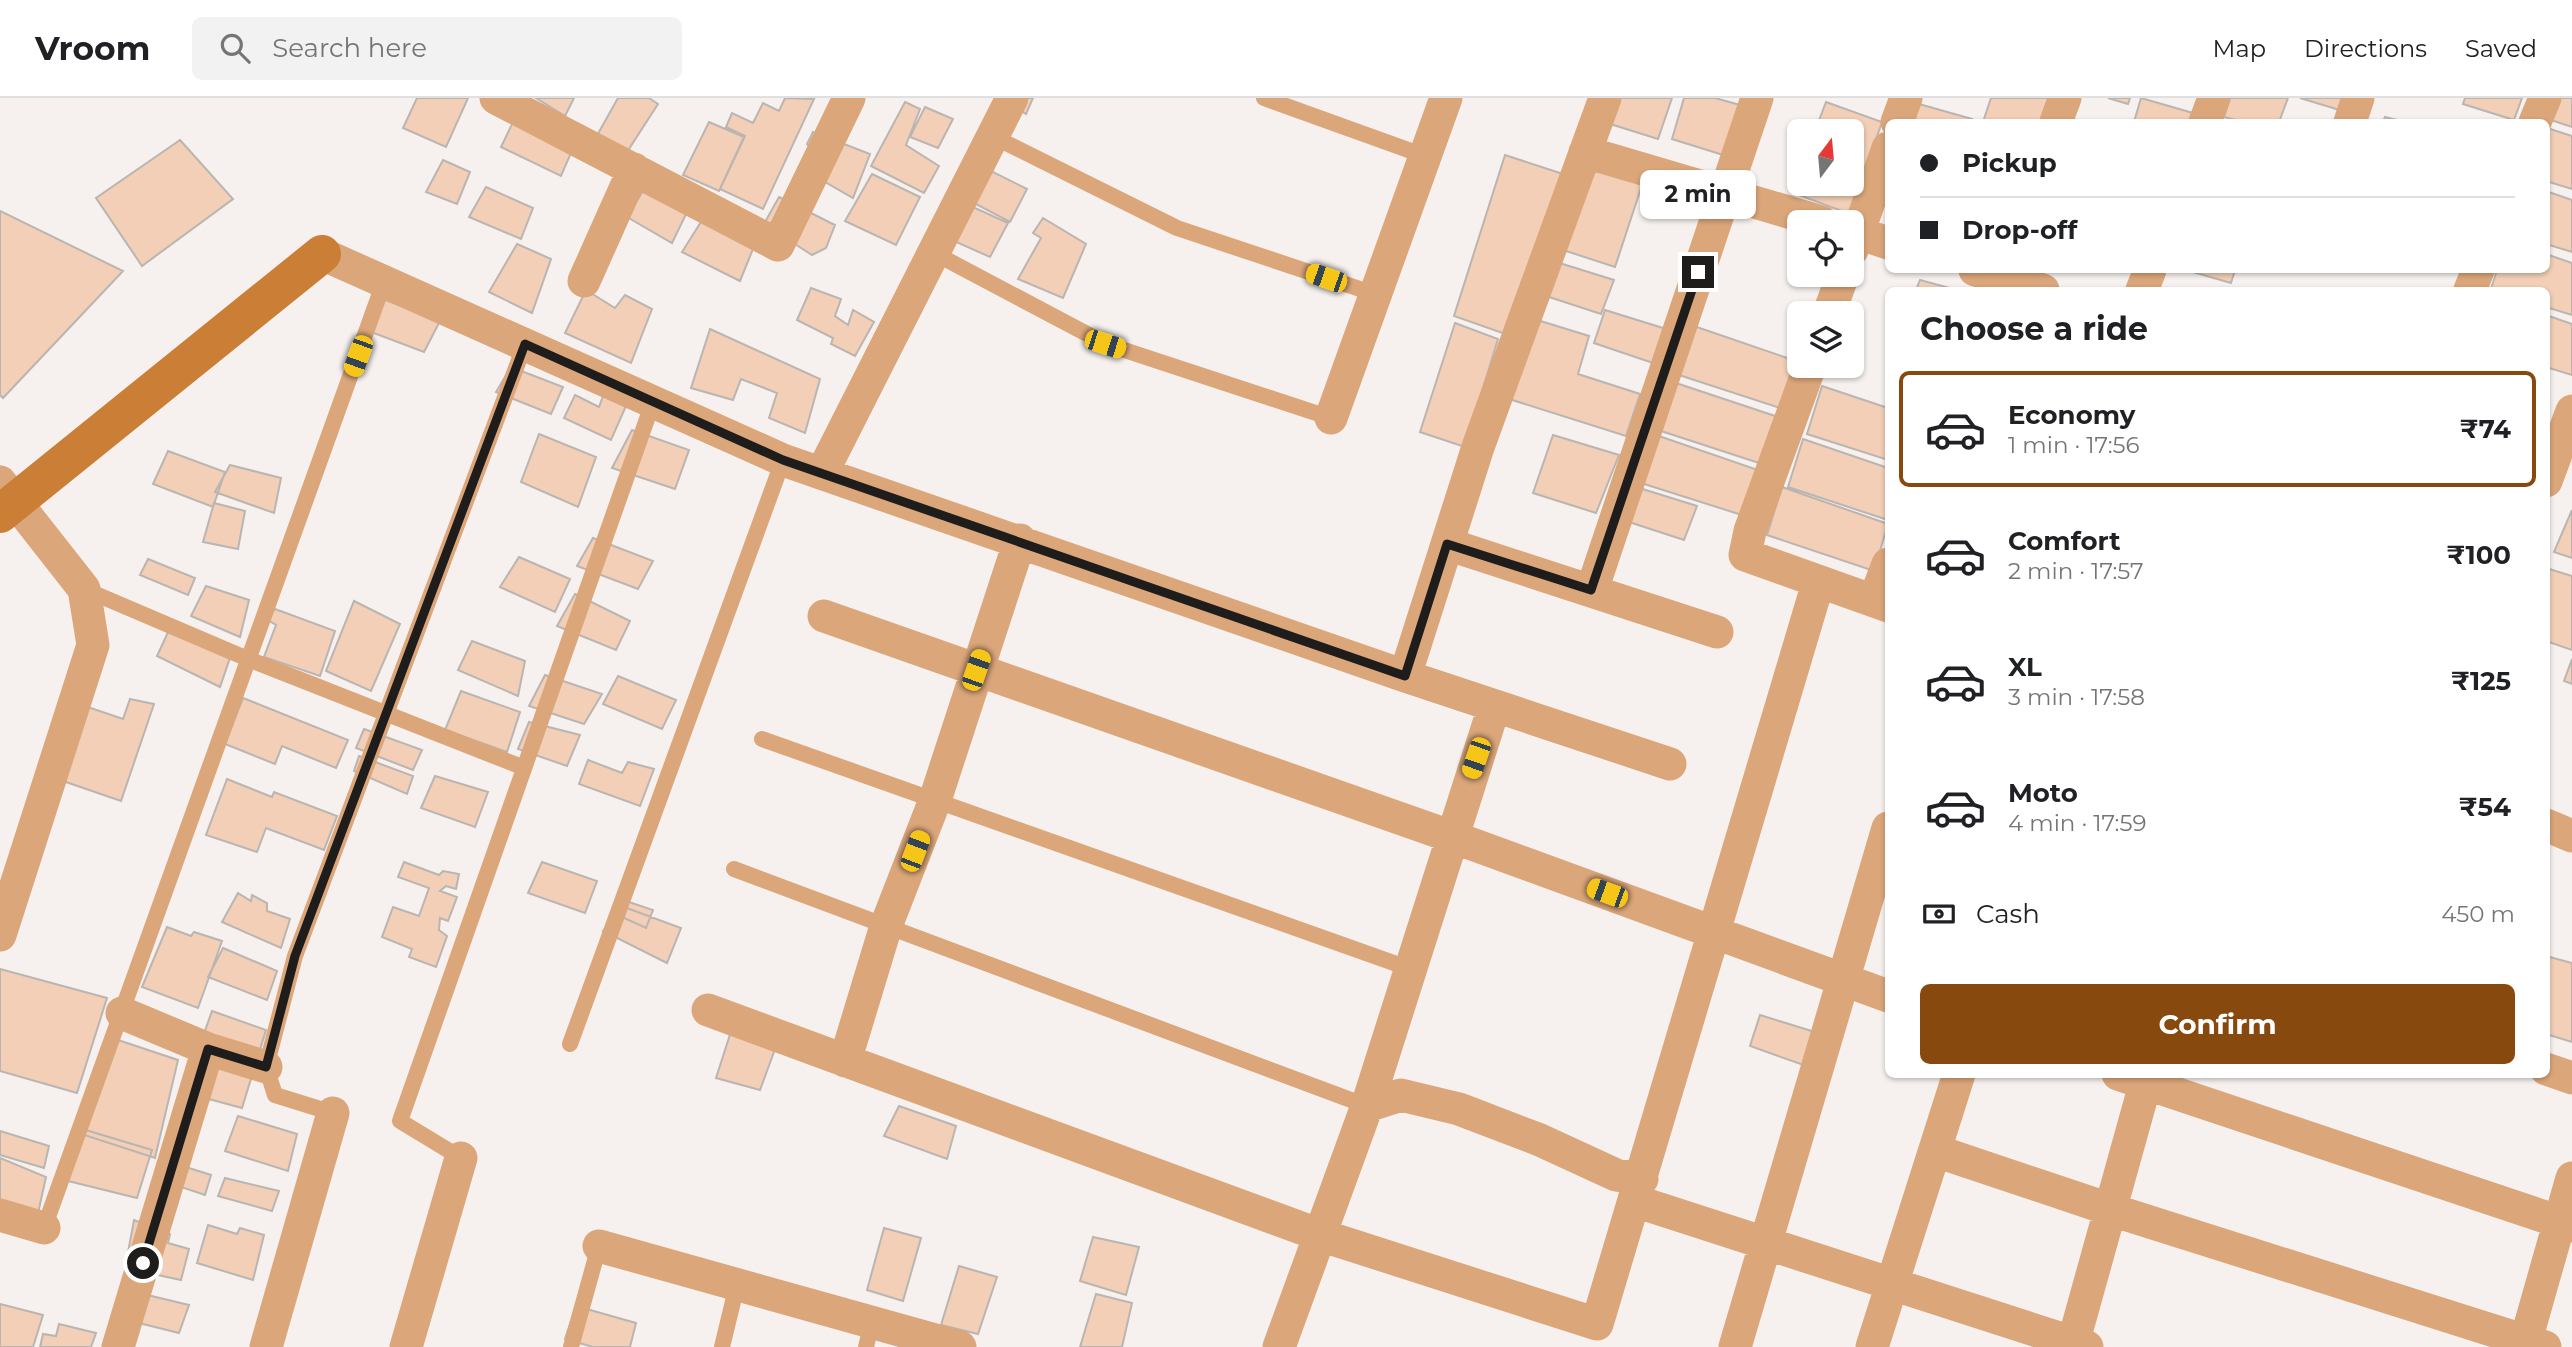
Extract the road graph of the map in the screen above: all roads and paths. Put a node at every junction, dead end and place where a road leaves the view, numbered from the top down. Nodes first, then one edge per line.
1 (496, 98) edge
2 (1012, 98) edge
3 (1264, 98) edge
4 (1446, 98) edge
5 (1605, 98) edge
6 (1757, 98) edge
7 (1906, 98) edge
8 (2064, 98) edge
9 (2214, 98) edge
10 (2358, 98) edge
11 (2544, 98) edge
12 (840, 101) edge
13 (1898, 119) edge
14 (2057, 119) edge
15 (2206, 119) edge
16 (2351, 119) edge
17 (2536, 119) edge
18 (992, 136) junction
19 (1585, 152) junction
20 (1425, 156) junction
21 (1885, 158) edge
22 (634, 169) junction
23 (1725, 192) junction
24 (1787, 211) edge
25 (1864, 232) edge
26 (934, 253) junction
27 (322, 254) joint
28 (1993, 277) edge
29 (584, 281) dead end
30 (384, 282) junction
31 (2031, 287) edge
32 (1376, 294) junction
33 (525, 344) junction
34 (1806, 378) edge
35 (653, 401) junction
36 (2572, 411) edge
37 (1331, 418) joint
38 (783, 460) junction
39 (822, 473) junction
40 (2554, 474) edge
41 (5, 499) edge
42 (1020, 540) junction
43 (1447, 544) junction
44 (1885, 581) edge
45 (1818, 583) junction
46 (83, 589) junction
47 (1591, 590) junction
48 (1881, 603) edge
49 (824, 616) dead end
50 (1717, 632) dead end
51 (248, 659) junction
52 (976, 670) junction
53 (1405, 676) junction
54 (1493, 706) junction
55 (384, 713) junction
56 (762, 739) dead end
57 (1670, 764) dead end
58 (522, 767) junction
59 (935, 800) junction
60 (2550, 827) edge
61 (1450, 836) junction
62 (2572, 836) edge
63 (1885, 838) edge
64 (734, 869) dead end
65 (886, 926) junction
66 (1712, 930) junction
67 (0, 935) edge
68 (1408, 968) junction
69 (1842, 981) junction
70 (1885, 995) edge
71 (708, 1010) dead end
72 (122, 1013) junction
73 (570, 1044) dead end
74 (208, 1049) junction
75 (845, 1060) junction
76 (266, 1067) junction
77 (2550, 1070) edge
78 (1958, 1078) edge
79 (2137, 1078) edge
80 (2572, 1078) edge
81 (1367, 1106) junction
82 (333, 1113) joint
83 (1936, 1151) junction
84 (461, 1157) joint
85 (2572, 1178) edge
86 (1639, 1190) junction
87 (2112, 1210) junction
88 (0, 1215) edge
89 (2566, 1224) edge
90 (44, 1228) joint
91 (1320, 1235) junction
92 (1766, 1244) junction
93 (599, 1246) joint
94 (1893, 1284) junction
95 (737, 1285) junction
96 (869, 1335) edge
97 (2531, 1345) edge
98 (2077, 1346) edge
99 (118, 1347) edge
100 (266, 1347) edge
101 (407, 1347) edge
102 (571, 1347) edge
103 (722, 1347) edge
104 (960, 1347) edge
105 (1279, 1347) edge
106 (1735, 1347) edge
107 (1872, 1347) edge

1 - 22 street
2 - 18 street
3 - 20 lane
4 - 20 street
5 - 19 street
6 - 23 street
7 - 13 street
8 - 14 street
9 - 15 street
10 - 16 street
11 - 17 street
12 - 22 street
18 - 26 street
18 - 32 lane
19 - 23 street
19 - 43 street
20 - 32 street
21 - 25 street
22 - 29 street
23 - 24 street
23 - 47 street
26 - 37 lane
26 - 39 street
27 - 30 street
27 - 41 street
28 - 31 street
30 - 33 street
30 - 51 lane
32 - 37 street
33 - 35 street
33 - 55 lane
34 - 45 street
35 - 38 street
35 - 58 lane
36 - 40 street
38 - 39 street
38 - 73 lane
39 - 42 street
41 - 46 street
42 - 52 street
42 - 53 street
43 - 47 street
43 - 53 street
44 - 48 street
45 - 48 street
45 - 66 street
46 - 51 lane
46 - 67 street
47 - 50 street
49 - 52 street
51 - 55 lane
51 - 72 lane
52 - 59 street
52 - 61 street
53 - 54 street
54 - 57 street
54 - 61 street
55 - 58 lane
55 - 76 lane
56 - 59 lane
58 - 84 lane
59 - 65 street
59 - 68 lane
60 - 62 street
61 - 66 street
61 - 68 street
63 - 69 street
64 - 65 lane
65 - 75 street
65 - 81 lane
66 - 69 street
66 - 86 street
68 - 81 street
69 - 70 street
69 - 92 street
71 - 75 street
72 - 74 street
72 - 90 lane
74 - 76 street
74 - 99 street
75 - 91 street
76 - 82 lane
77 - 80 street
78 - 83 street
79 - 87 street
79 - 89 street
81 - 86 street
81 - 91 street
82 - 100 street
83 - 87 street
83 - 94 street
84 - 101 street
85 - 89 street
86 - 91 street
86 - 92 street
87 - 97 street
87 - 98 street
88 - 90 street
89 - 97 street
91 - 105 street
92 - 94 street
92 - 106 street
93 - 95 street
93 - 102 lane
94 - 98 street
94 - 107 street
95 - 96 street
95 - 103 lane
96 - 104 street

